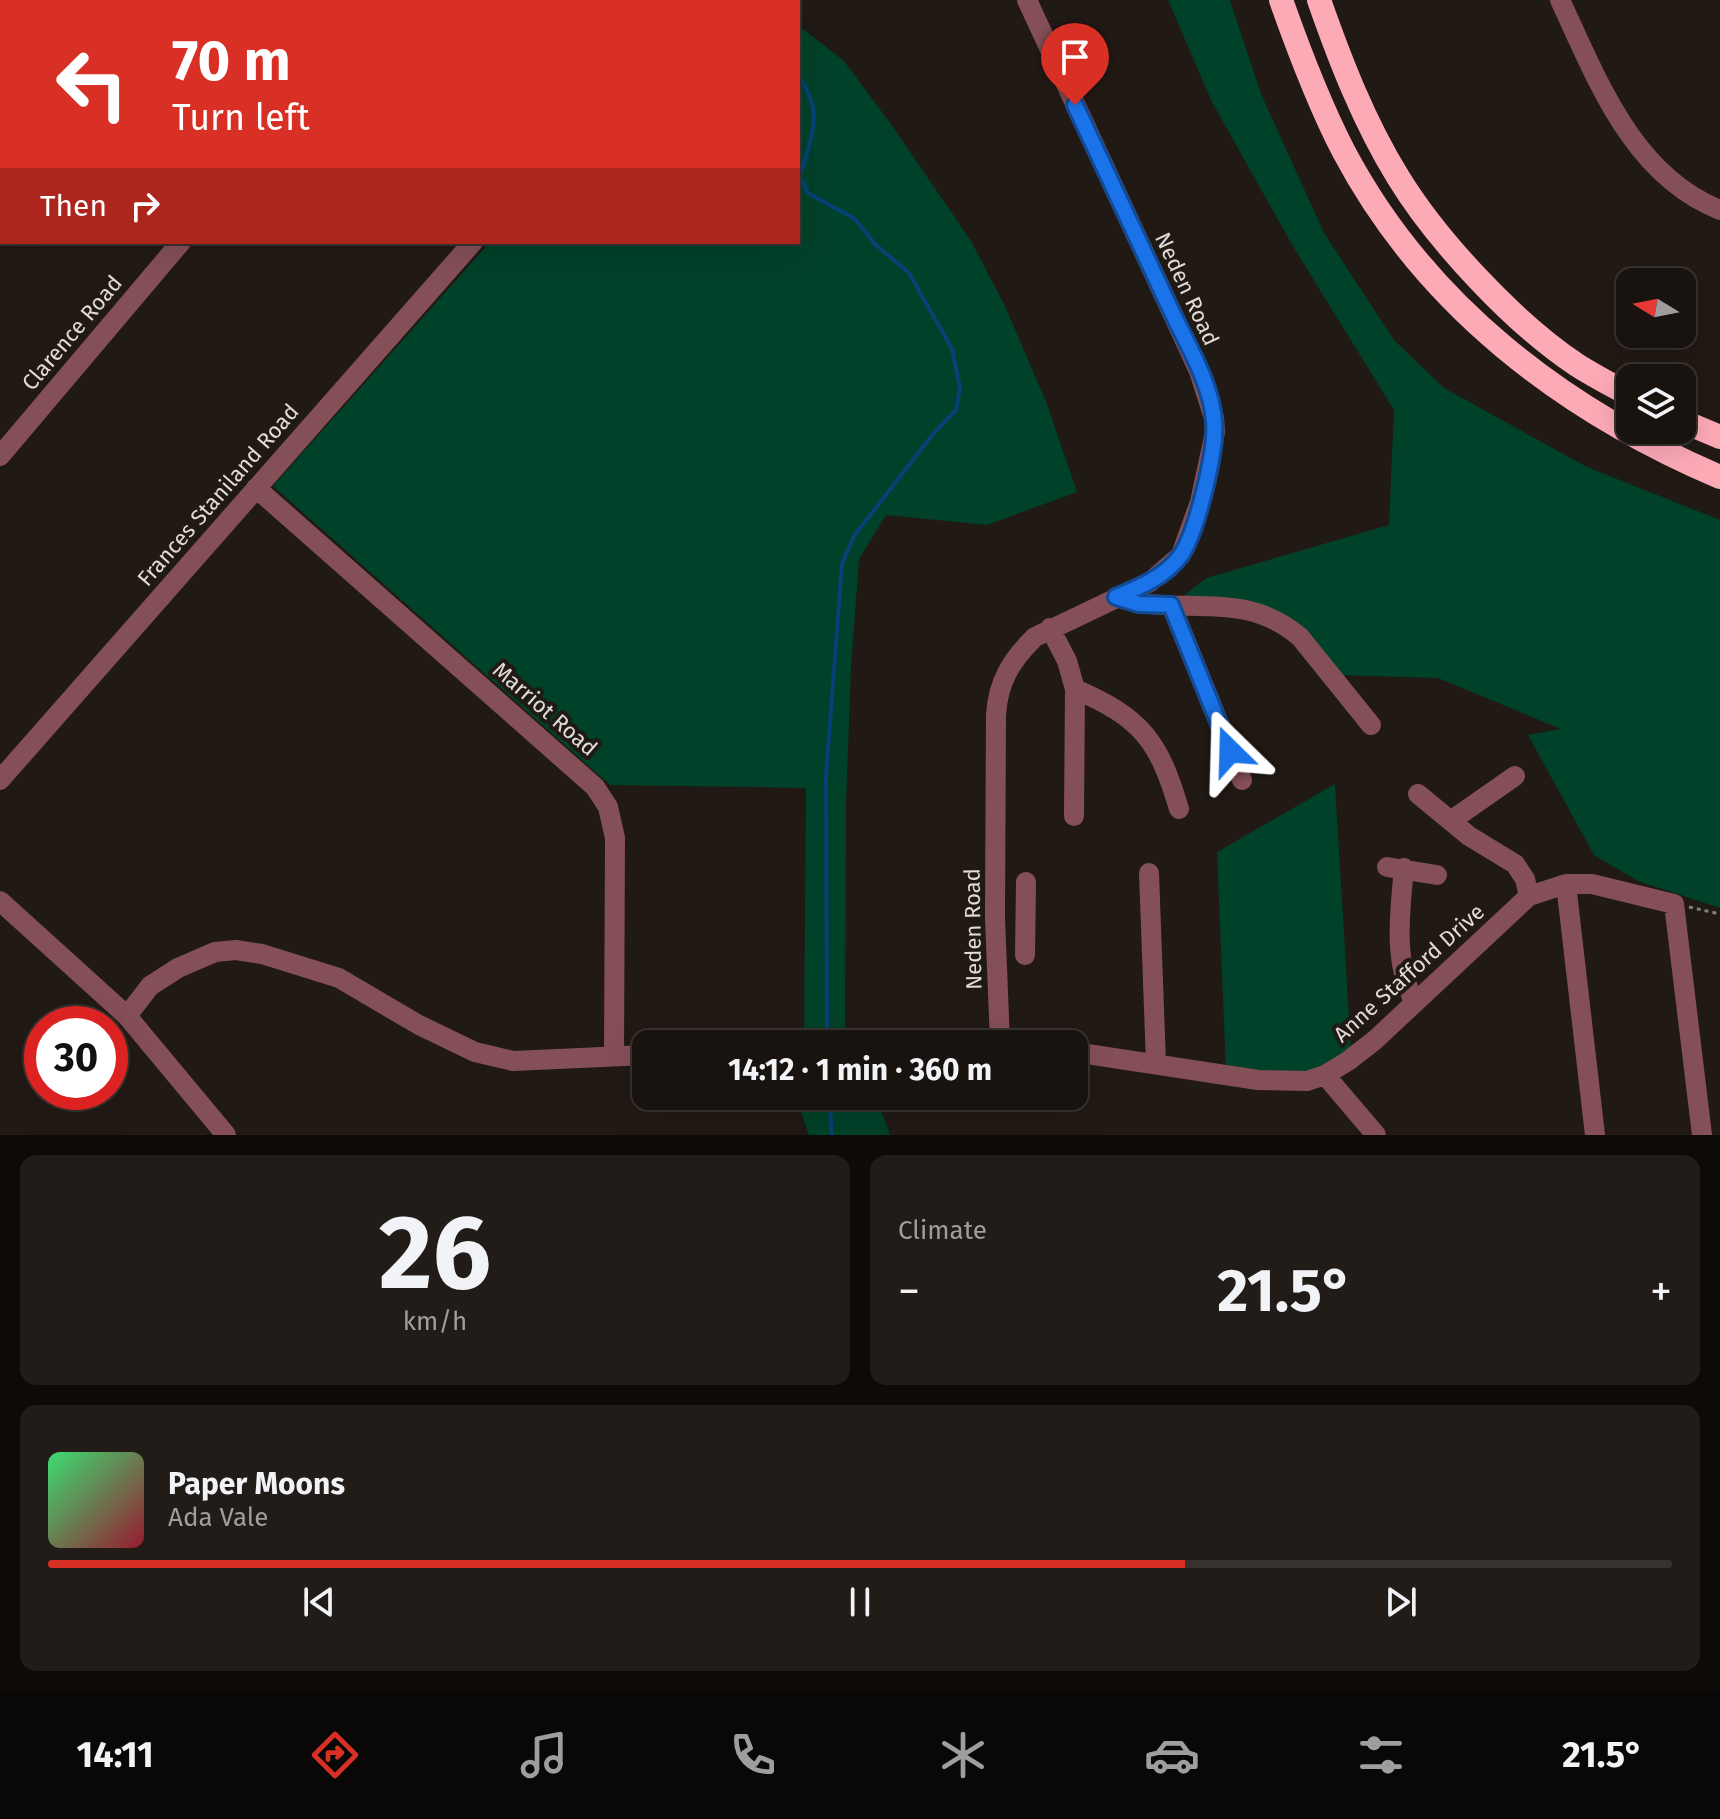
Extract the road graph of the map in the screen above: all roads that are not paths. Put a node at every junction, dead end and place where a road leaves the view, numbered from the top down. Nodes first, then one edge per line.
1 (1027, 0) edge
2 (1281, 0) edge
3 (1319, 0) edge
4 (1560, 0) edge
5 (1720, 210) edge
6 (179, 244) edge
7 (471, 244) edge
8 (1616, 387) edge
9 (1696, 427) edge
10 (1720, 437) edge
11 (0, 456) edge
12 (1720, 477) edge
13 (256, 488) junction
14 (1116, 597) junction
15 (1171, 605) junction
16 (1050, 628) junction
17 (1075, 689) junction
18 (1371, 725) dead end
19 (1515, 776) dead end
20 (0, 780) edge
21 (1242, 780) dead end
22 (1418, 794) dead end
23 (1179, 809) dead end
24 (1074, 816) dead end
25 (1452, 820) junction
26 (1149, 873) dead end
27 (1437, 875) dead end
28 (1026, 882) dead end
29 (1566, 884) junction
30 (1529, 896) junction
31 (0, 901) edge
32 (1024, 914) junction
33 (995, 918) junction
34 (1025, 955) dead end
35 (1414, 1001) junction
36 (116, 1006) edge
37 (128, 1015) edge
38 (128, 1017) edge
39 (1008, 1030) edge
40 (1088, 1054) edge
41 (632, 1055) edge
42 (614, 1056) junction
43 (1156, 1063) junction
44 (1325, 1075) junction
45 (226, 1135) edge
46 (1376, 1135) edge
47 (1595, 1135) edge
48 (1702, 1135) edge

1 - 14 street, Neden Road
2 - 12 highway
3 - 8 highway
4 - 5 street
6 - 11 street, Clarence Road
7 - 13 street, Frances Staniland Road
9 - 10 highway
13 - 20 street, Frances Staniland Road
13 - 42 street, Marriot Road
14 - 15 street
14 - 16 street, Neden Road
15 - 18 street
15 - 21 street
16 - 17 street
16 - 33 street, Neden Road
17 - 23 street
17 - 24 street
19 - 25 street
22 - 25 street
25 - 30 street
26 - 43 street
27 - 35 street
28 - 32 street
29 - 30 street, Anne Stafford Drive
29 - 47 street
29 - 48 street, Anne Stafford Drive
30 - 35 street, Anne Stafford Drive
31 - 36 street
32 - 33 street
32 - 34 street
33 - 39 street, Neden Road
35 - 44 street, Anne Stafford Drive
37 - 42 street
38 - 45 street
40 - 43 street, Anne Stafford Drive
41 - 42 street
43 - 44 street, Anne Stafford Drive
44 - 46 street

